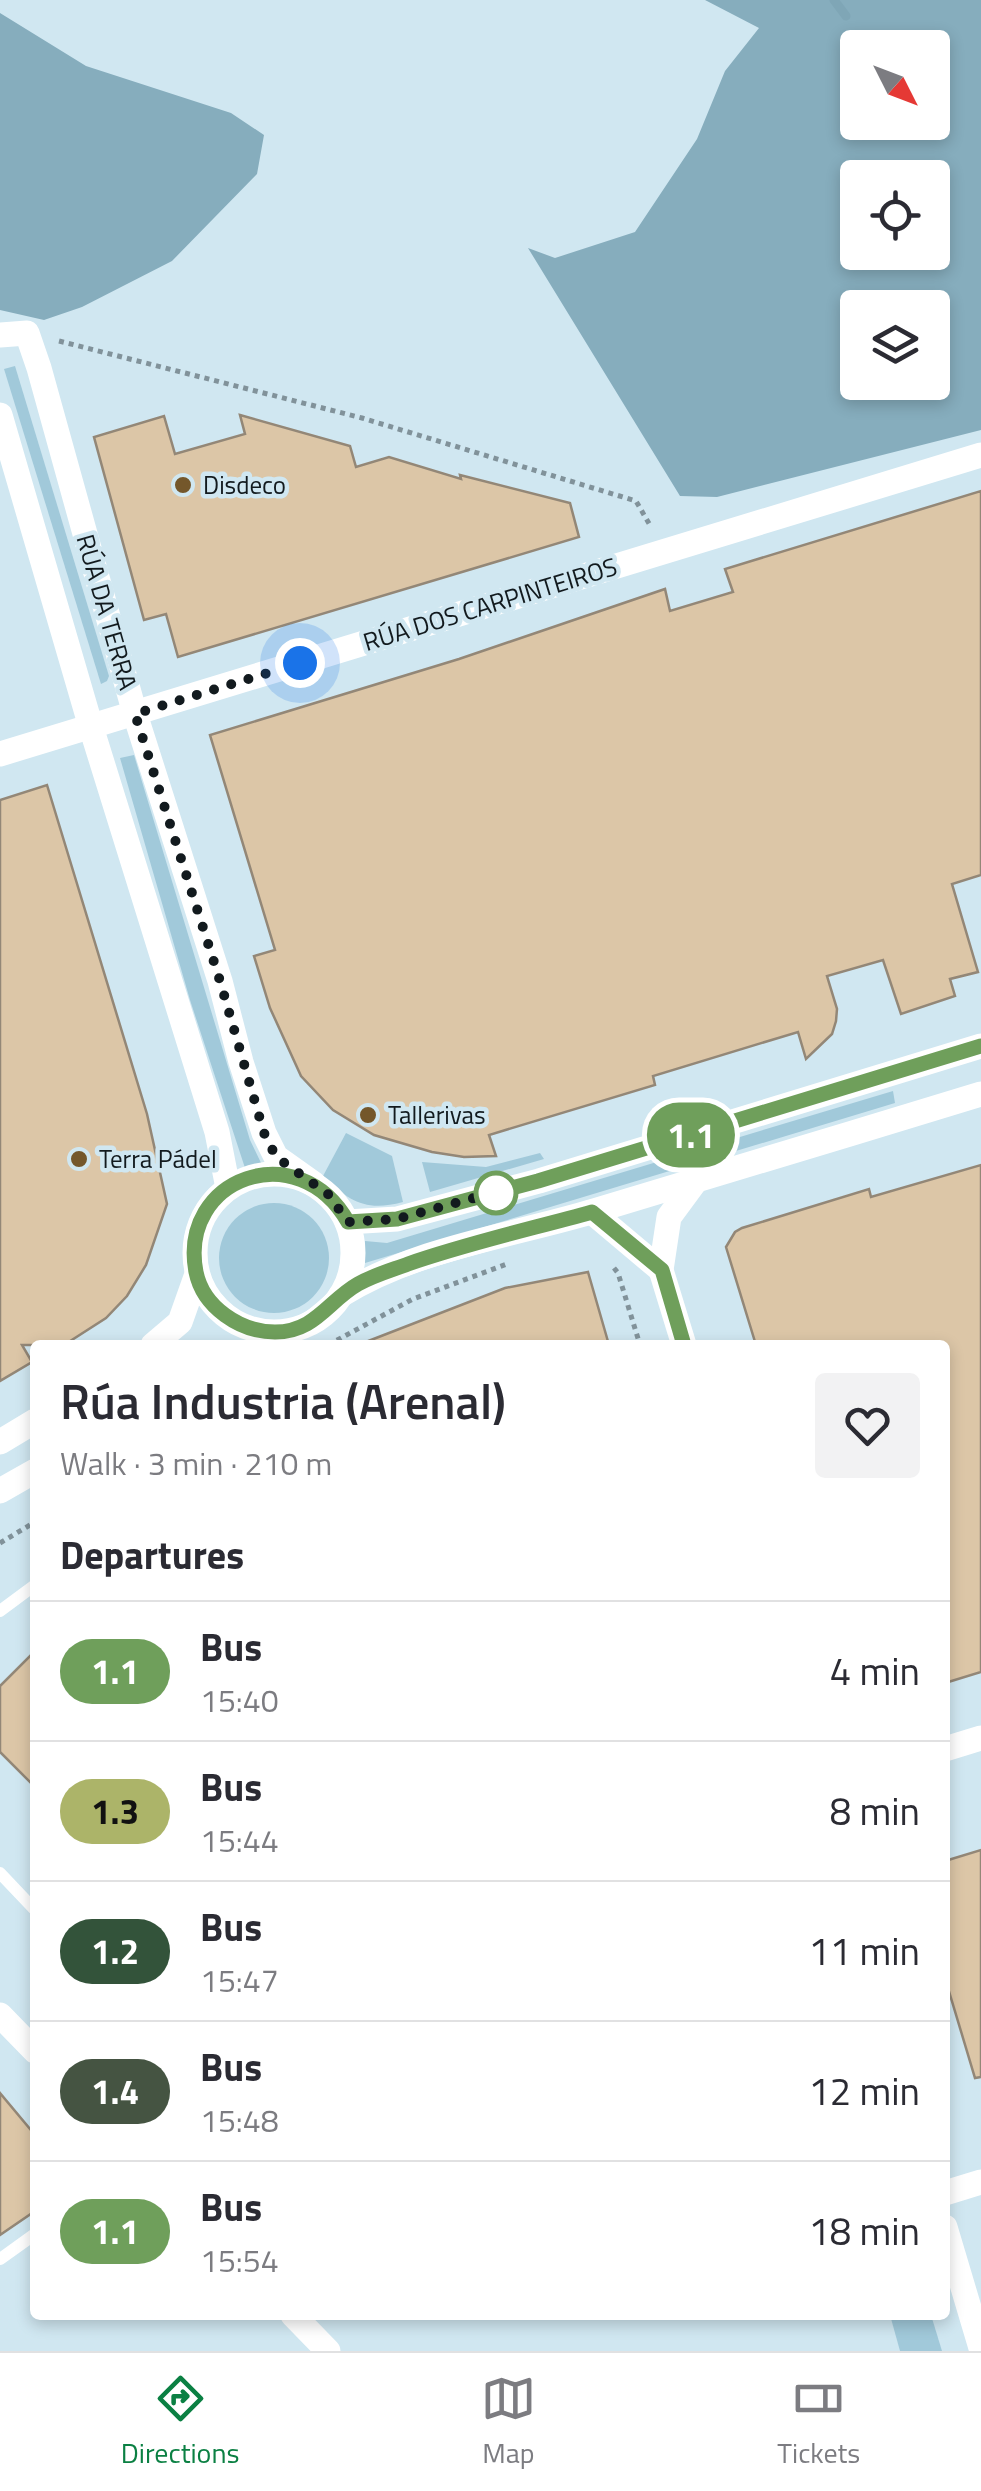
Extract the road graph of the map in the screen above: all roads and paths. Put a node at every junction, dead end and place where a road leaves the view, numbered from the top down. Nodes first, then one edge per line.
1 (27, 333) junction
2 (0, 334) edge
3 (0, 414) edge
4 (981, 455) edge
5 (665, 550) junction
6 (135, 714) junction
7 (91, 727) junction
8 (0, 754) edge
9 (981, 1046) edge
10 (906, 1069) junction
11 (981, 1094) edge
12 (919, 1112) junction
13 (697, 1179) junction
14 (314, 1184) junction
15 (228, 1188) junction
16 (592, 1212) junction
17 (348, 1222) junction
18 (512, 1262) dead end
19 (609, 1262) dead end
20 (662, 1270) junction
21 (196, 1274) junction
22 (341, 1294) junction
23 (242, 1337) edge
24 (159, 1340) edge
25 (337, 1340) edge
26 (638, 1340) edge
27 (683, 1340) edge
28 (30, 1424) edge
29 (0, 1442) edge
30 (30, 1473) edge
31 (0, 1491) edge
32 (30, 1525) edge
33 (0, 1543) edge
34 (30, 1589) edge
35 (0, 1612) edge
36 (981, 1738) edge
37 (950, 1747) edge
38 (0, 1873) edge
39 (30, 1905) edge
40 (0, 2015) edge
41 (30, 2046) edge
42 (981, 2182) edge
43 (950, 2191) edge
44 (30, 2238) edge
45 (950, 2243) edge
46 (0, 2259) edge
47 (298, 2320) edge
48 (981, 2348) edge
49 (328, 2351) edge

1 - 2 street
1 - 5 path
1 - 6 street, RÚA DA TERRA
3 - 7 street, RÚA DA TERRA
4 - 5 street, RÚA DOS CARPINTEIROS
5 - 6 street, RÚA DOS CARPINTEIROS
6 - 7 street, RÚA DOS CARPINTEIROS
6 - 14 street, RÚA DA TERRA
7 - 8 street, RÚA DOS CARPINTEIROS
7 - 15 street, RÚA DA TERRA
9 - 10 street
10 - 12 street
10 - 17 street
11 - 12 street
12 - 13 street
13 - 16 street
13 - 20 street
14 - 15 street
14 - 17 street
15 - 21 street
16 - 20 street
16 - 22 street
17 - 22 street
18 - 25 path
19 - 26 path
20 - 27 street
21 - 23 street
21 - 24 street
22 - 23 street
28 - 29 street
30 - 31 street
32 - 33 path
34 - 35 lane
36 - 37 street
38 - 39 lane
40 - 41 street
42 - 43 street
44 - 46 lane
45 - 48 street
47 - 49 street

